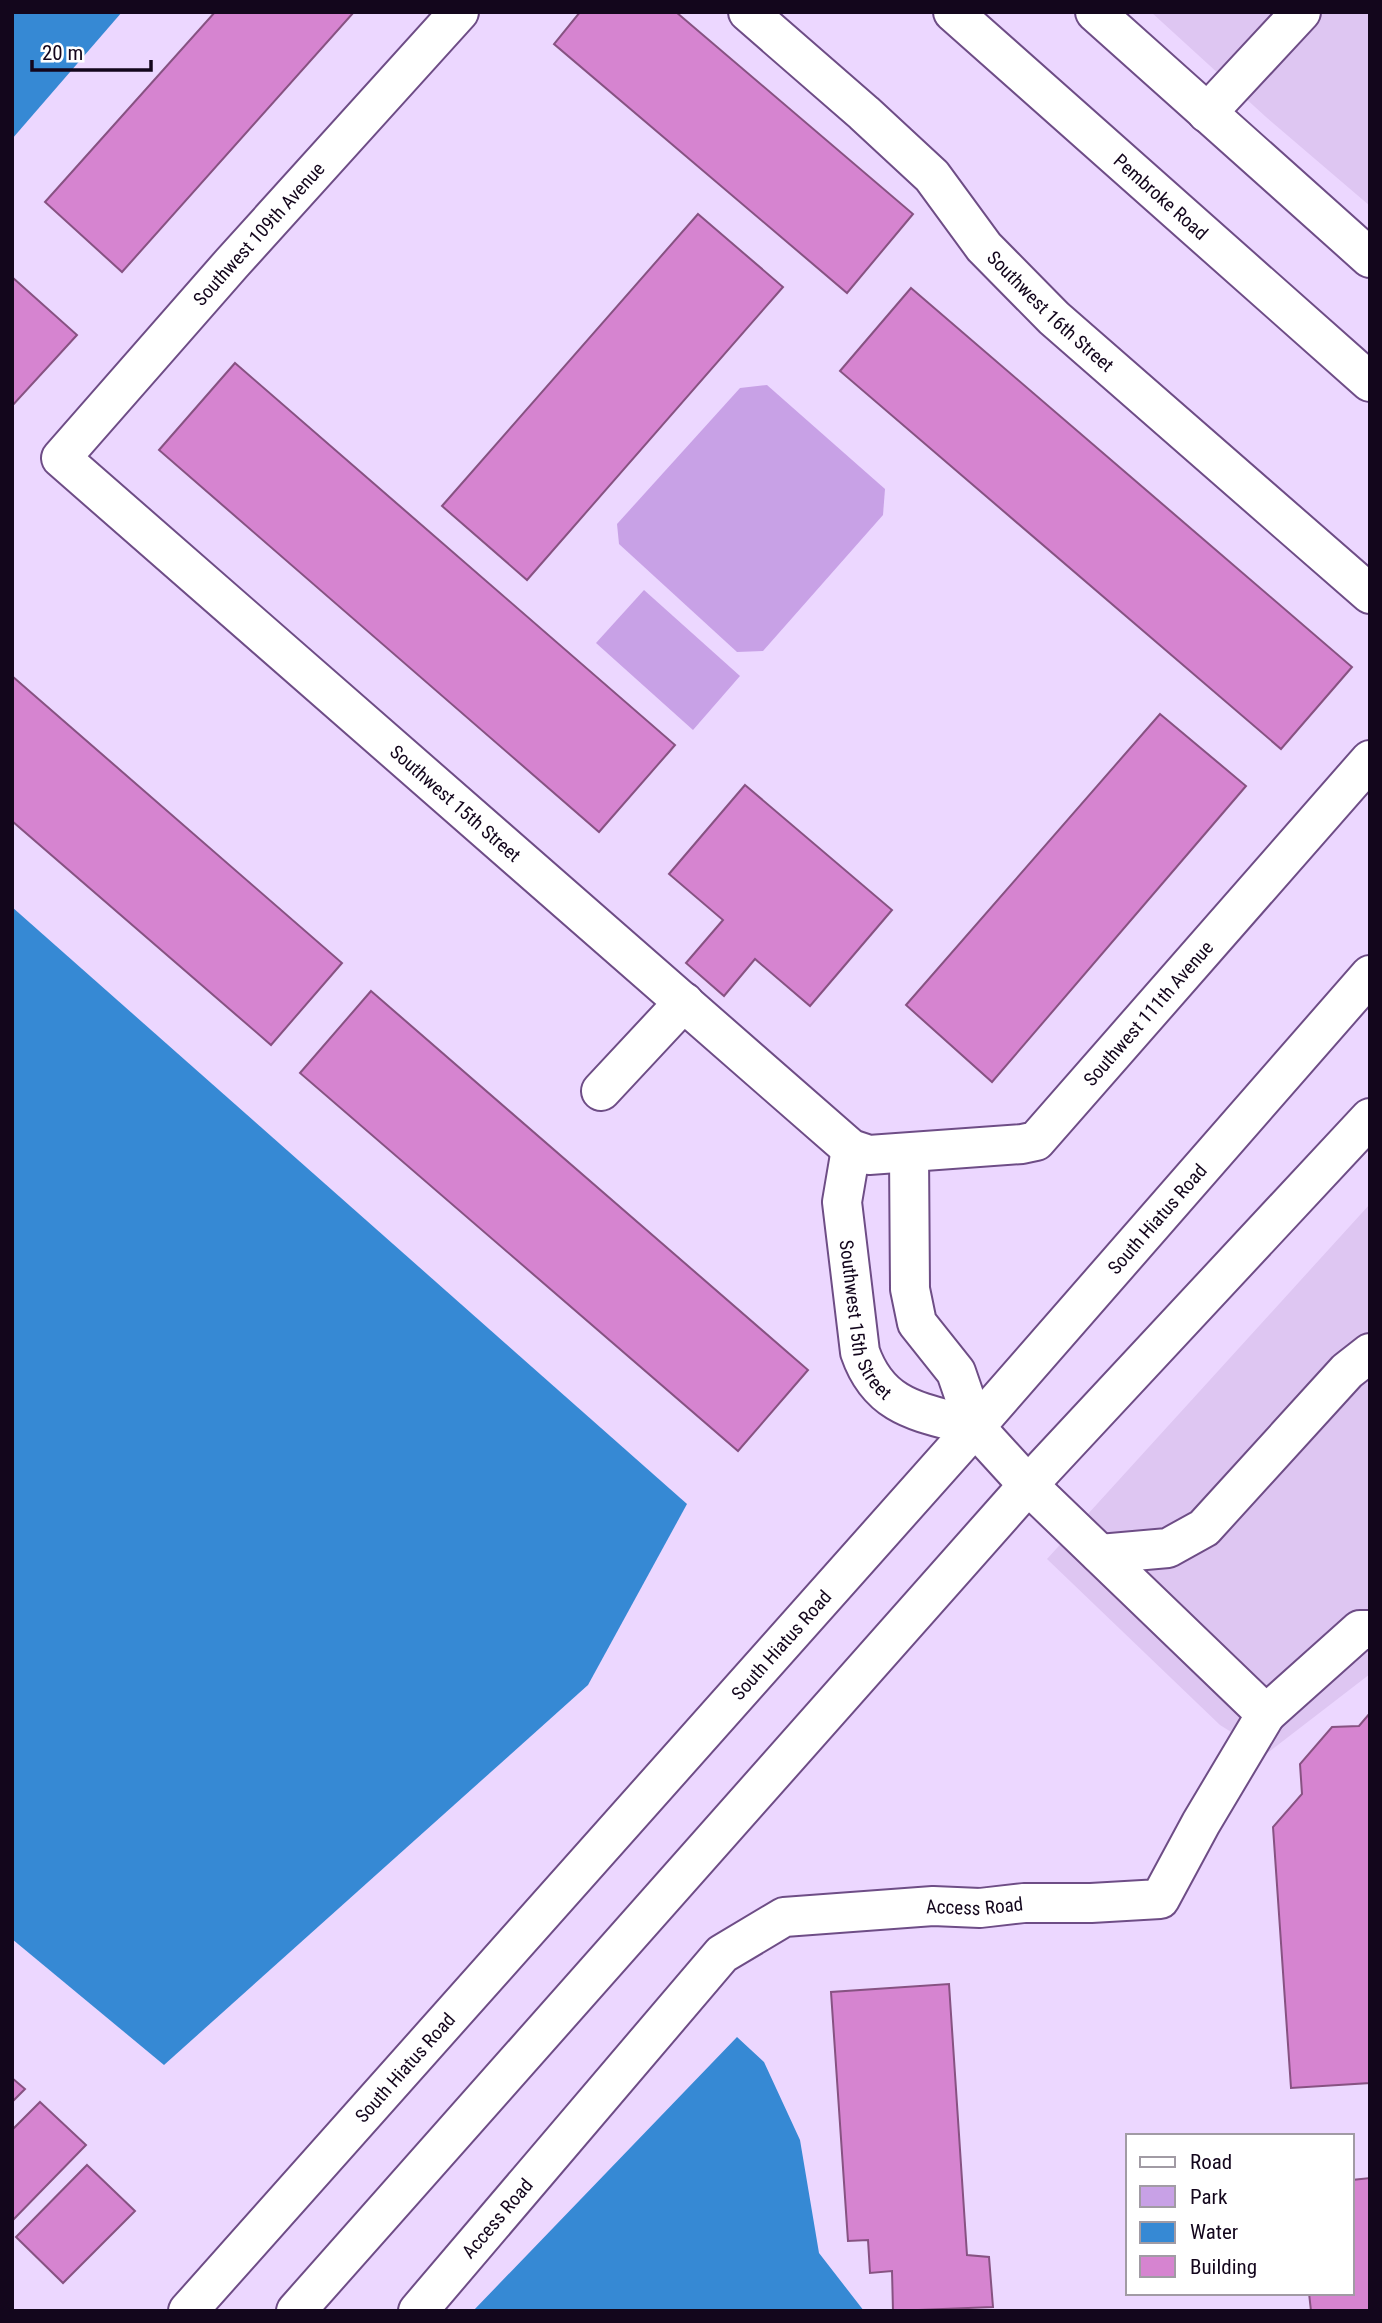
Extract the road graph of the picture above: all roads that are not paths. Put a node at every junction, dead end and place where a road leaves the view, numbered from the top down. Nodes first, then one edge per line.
1 (459, 12) edge
2 (748, 12) edge
3 (954, 12) edge
4 (1095, 12) edge
5 (1301, 12) edge
6 (1207, 113) junction
7 (1370, 258) edge
8 (1370, 382) edge
9 (61, 458) joint
10 (1370, 594) edge
11 (1370, 760) edge
12 (1370, 975) edge
13 (684, 1002) junction
14 (601, 1091) dead end
15 (1370, 1118) edge
16 (860, 1152) junction
17 (909, 1153) junction
18 (1362, 1372) edge
19 (975, 1427) junction
20 (1028, 1485) junction
21 (1100, 1554) junction
22 (1370, 1630) edge
23 (1266, 1714) junction
24 (188, 2311) edge
25 (296, 2311) edge
26 (418, 2311) edge

1 - 9 street, Southwest 109th Avenue
2 - 10 street, Southwest 16th Street
3 - 8 street, Pembroke Road
4 - 6 street
5 - 6 street
6 - 7 street
9 - 13 street, Southwest 15th Street
11 - 17 street, Southwest 111th Avenue
12 - 19 street, South Hiatus Road
13 - 14 street
13 - 16 street, Southwest 15th Street
15 - 20 street
16 - 17 street, Southwest 111th Avenue
16 - 19 street, Southwest 15th Street
17 - 19 street
18 - 21 street
19 - 20 street
19 - 24 street, South Hiatus Road
20 - 21 street
20 - 25 street
21 - 23 street
22 - 23 street
23 - 26 street, Access Road

